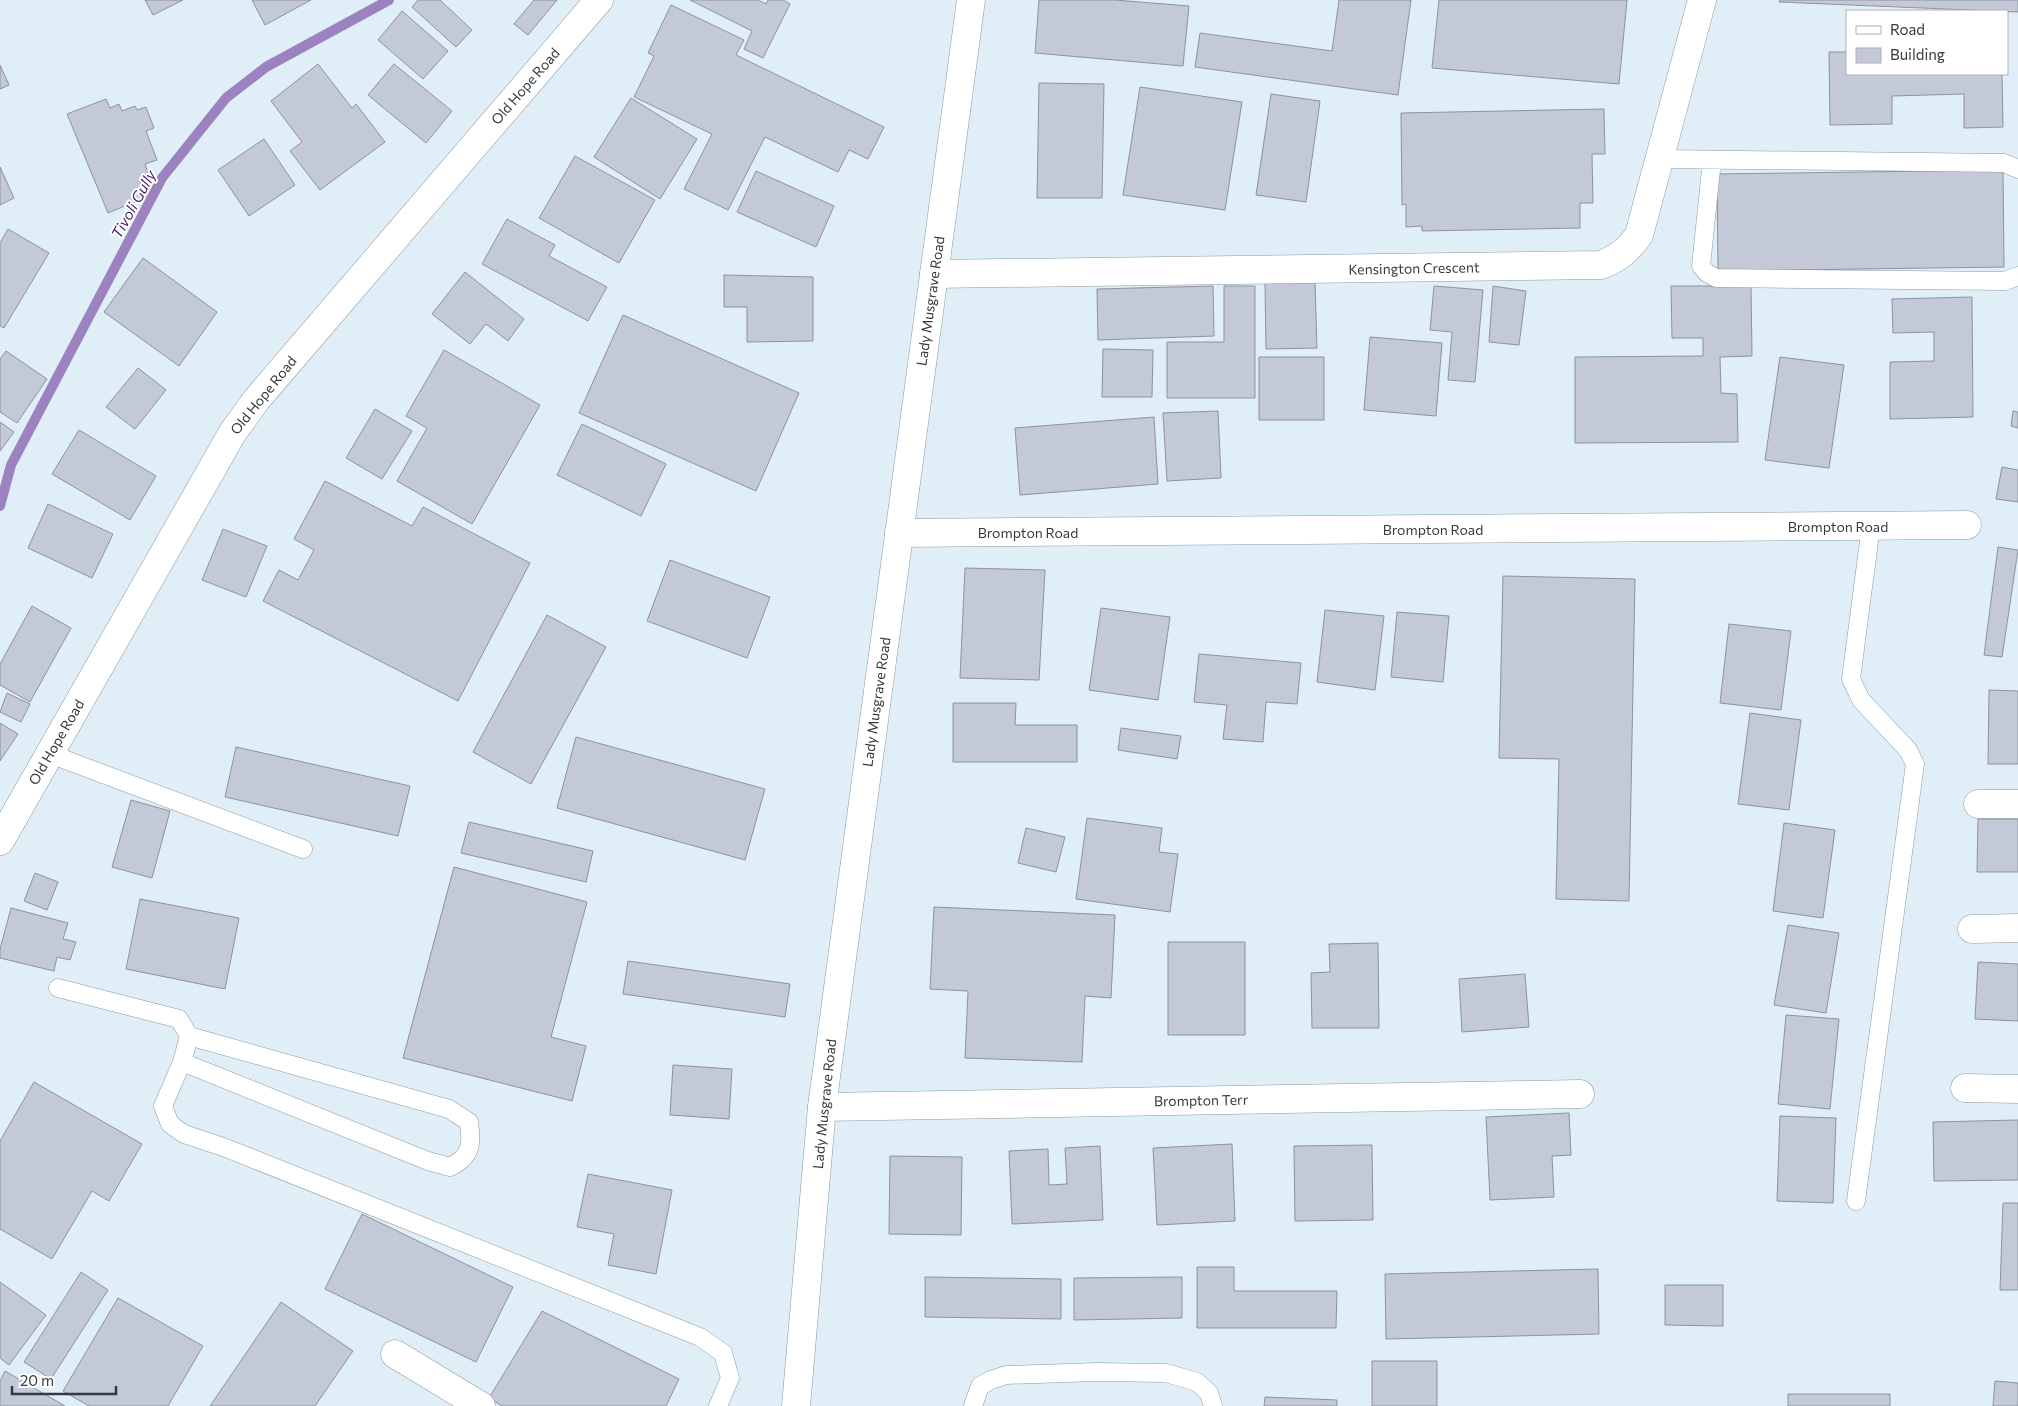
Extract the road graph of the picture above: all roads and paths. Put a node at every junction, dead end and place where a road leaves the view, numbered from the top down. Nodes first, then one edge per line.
1 (599, 0) edge
2 (971, 0) edge
3 (1702, 0) edge
4 (1660, 159) junction
5 (1712, 160) junction
6 (2018, 169) edge
7 (934, 274) junction
8 (2018, 276) edge
9 (1967, 525) dead end
10 (1871, 526) junction
11 (898, 533) junction
12 (50, 754) junction
13 (1978, 804) dead end
14 (2018, 804) edge
15 (0, 841) edge
16 (303, 849) dead end
17 (2018, 928) edge
18 (1972, 929) dead end
19 (58, 988) dead end
20 (189, 1036) junction
21 (182, 1062) junction
22 (1965, 1088) dead end
23 (2018, 1089) edge
24 (1580, 1094) dead end
25 (822, 1107) junction
26 (1856, 1201) dead end
27 (395, 1354) dead end
28 (481, 1406) edge
29 (718, 1406) edge
30 (796, 1406) edge
31 (972, 1406) edge
32 (1213, 1406) edge

1 - 12 street, Old Hope Road
2 - 7 street, Lady Musgrave Road
3 - 4 street, Kensington Crescent
4 - 5 lane
4 - 7 street, Kensington Crescent
5 - 6 lane
5 - 8 lane
7 - 11 street, Lady Musgrave Road
9 - 10 street, Brompton Road
10 - 11 street, Brompton Road
10 - 26 lane
11 - 25 street, Lady Musgrave Road
12 - 15 street, Old Hope Road
12 - 16 lane
13 - 14 street
17 - 18 street
19 - 20 lane
20 - 21 lane
20 - 21 lane
21 - 29 lane
22 - 23 street
24 - 25 street, Brompton Terr
25 - 30 street, Lady Musgrave Road
27 - 28 street
31 - 32 lane

